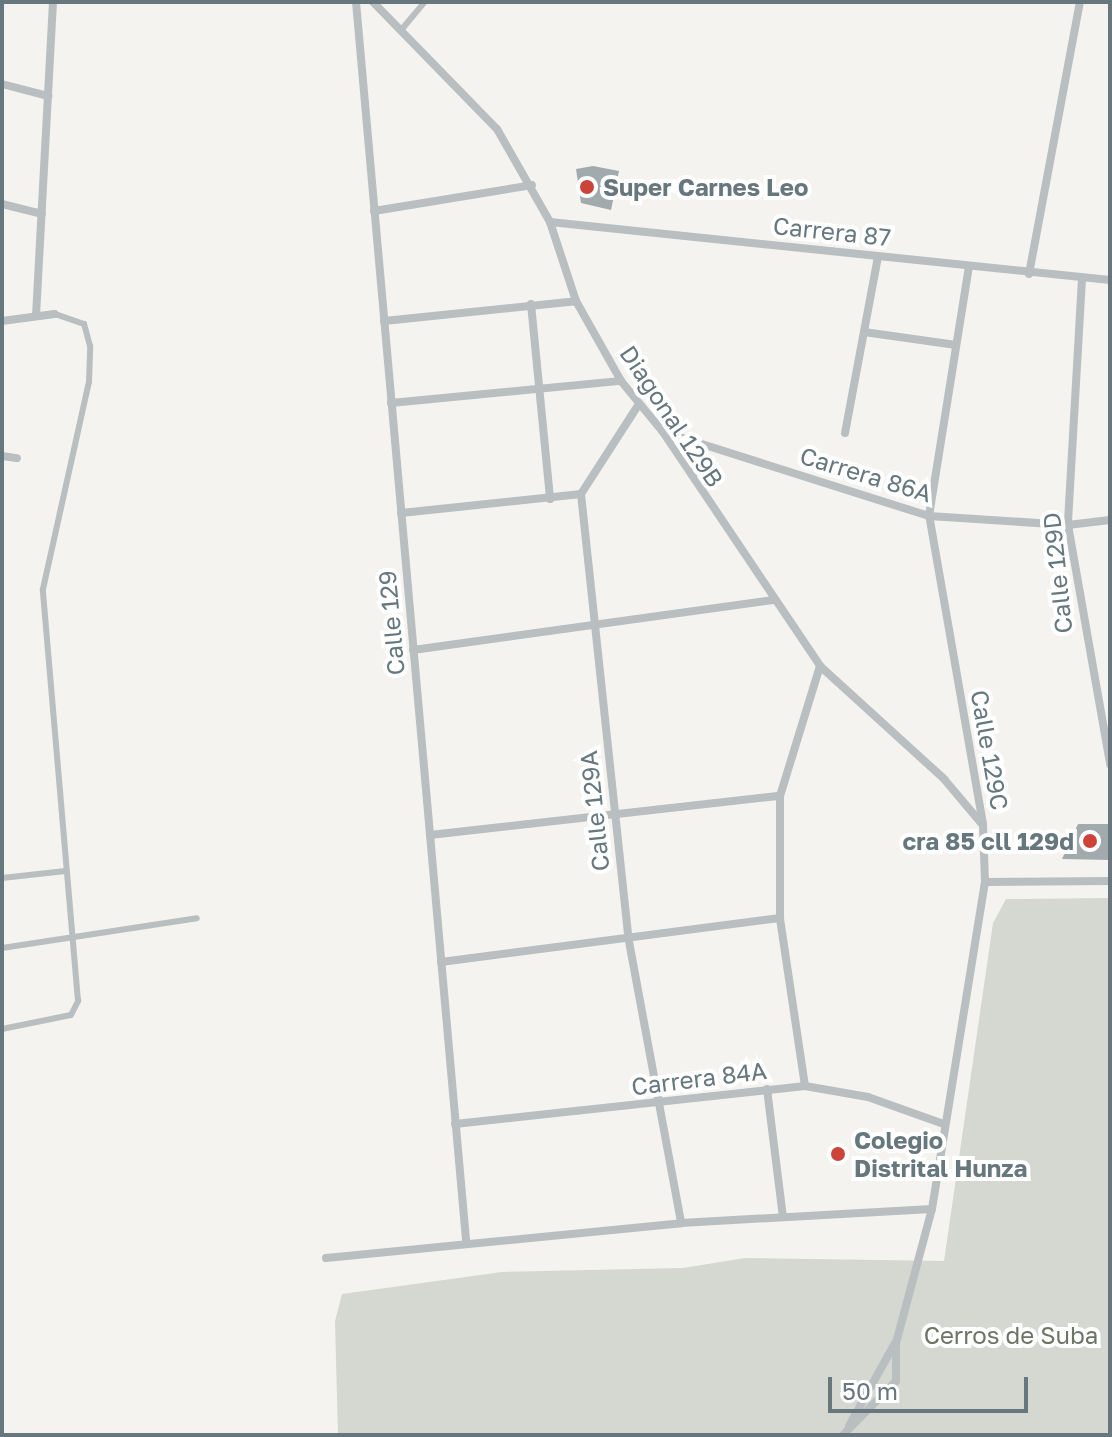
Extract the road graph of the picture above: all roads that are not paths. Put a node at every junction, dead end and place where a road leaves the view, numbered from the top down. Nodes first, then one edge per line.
1 (53, 2) edge
2 (356, 2) edge
3 (373, 2) edge
4 (425, 2) edge
5 (1080, 2) edge
6 (402, 29) junction
7 (2, 84) edge
8 (48, 96) junction
9 (532, 185) junction
10 (2, 204) edge
11 (374, 211) junction
12 (42, 214) junction
13 (550, 222) junction
14 (878, 256) junction
15 (969, 266) junction
16 (1029, 274) junction
17 (1082, 279) junction
18 (1110, 280) edge
19 (576, 301) junction
20 (531, 304) junction
21 (55, 314) joint
22 (36, 316) junction
23 (2, 321) edge
24 (384, 321) junction
25 (864, 332) junction
26 (956, 345) junction
27 (621, 381) junction
28 (539, 389) junction
29 (391, 403) junction
30 (637, 407) junction
31 (663, 432) junction
32 (845, 433) dead end
33 (2, 456) edge
34 (17, 458) dead end
35 (581, 494) junction
36 (550, 499) junction
37 (401, 513) junction
38 (929, 516) junction
39 (1110, 520) edge
40 (1068, 525) junction
41 (774, 600) junction
42 (595, 626) junction
43 (413, 650) junction
44 (820, 666) junction
45 (1110, 764) edge
46 (780, 796) junction
47 (615, 818) junction
48 (983, 824) junction
49 (430, 835) junction
50 (66, 871) junction
51 (2, 878) edge
52 (1110, 881) edge
53 (985, 882) junction
54 (197, 918) dead end
55 (780, 918) junction
56 (628, 936) junction
57 (73, 937) junction
58 (2, 948) edge
59 (441, 962) junction
60 (2, 1029) edge
61 (805, 1086) junction
62 (767, 1089) junction
63 (660, 1105) junction
64 (455, 1124) junction
65 (944, 1124) junction
66 (932, 1209) junction
67 (783, 1217) junction
68 (681, 1223) junction
69 (466, 1240) junction
70 (326, 1258) dead end
71 (896, 1343) junction
72 (844, 1435) edge

1 - 8 street
2 - 11 street, Calle 129
3 - 6 street, Diagonal 129B
4 - 6 lane
5 - 16 street
6 - 9 street, Diagonal 129B
7 - 8 street
8 - 12 street
9 - 11 street
9 - 13 street, Diagonal 129B
10 - 12 street
11 - 24 street, Calle 129
12 - 22 street
13 - 14 street, Carrera 87
13 - 19 street, Diagonal 129B
14 - 15 street, Carrera 87
14 - 25 street
15 - 16 street, Carrera 87
15 - 26 street, Calle 129C
16 - 17 street, Carrera 87
17 - 18 street, Carrera 87
17 - 40 street, Calle 129D
19 - 20 street
19 - 27 street, Diagonal 129B
20 - 24 street
20 - 28 street
21 - 22 street
21 - 50 lane
22 - 23 street
24 - 29 street, Calle 129
25 - 26 street
25 - 32 street
26 - 38 street, Calle 129C
27 - 28 street
27 - 30 street, Diagonal 129B
28 - 29 street
28 - 36 street
29 - 37 street, Calle 129
30 - 31 street, Diagonal 129B
30 - 35 street
31 - 38 street, Carrera 86A
31 - 41 street, Diagonal 129B
33 - 34 street
35 - 36 street
35 - 42 street, Calle 129A
36 - 37 street
37 - 43 street, Calle 129
38 - 40 street, Carrera 86A
38 - 48 street, Calle 129C
39 - 40 street, Carrera 86A
40 - 45 street, Calle 129D
41 - 42 street
41 - 44 street, Diagonal 129B
42 - 43 street
42 - 47 street, Calle 129A
43 - 49 street, Calle 129
44 - 46 street
44 - 48 street, Diagonal 129B
46 - 47 street
46 - 55 street
47 - 49 street
47 - 56 street, Calle 129A
48 - 53 street, Calle 129C
49 - 59 street, Calle 129
50 - 51 lane
50 - 57 lane
52 - 53 street
53 - 65 street, Calle 129C
54 - 57 lane
55 - 56 street
55 - 61 street
56 - 59 street
56 - 63 street, Calle 129A
57 - 58 lane
57 - 60 lane
59 - 64 street, Calle 129
61 - 62 street, Carrera 84A
61 - 65 street, Carrera 84A
62 - 63 street, Carrera 84A
62 - 67 street
63 - 64 street, Carrera 84A
63 - 68 street, Calle 129A
64 - 69 street, Calle 129
65 - 66 street, Calle 129C
66 - 67 street
66 - 71 street, Calle 129C
67 - 68 street
68 - 69 street
69 - 70 street
71 - 72 street
71 - 72 street, Calle 129C

